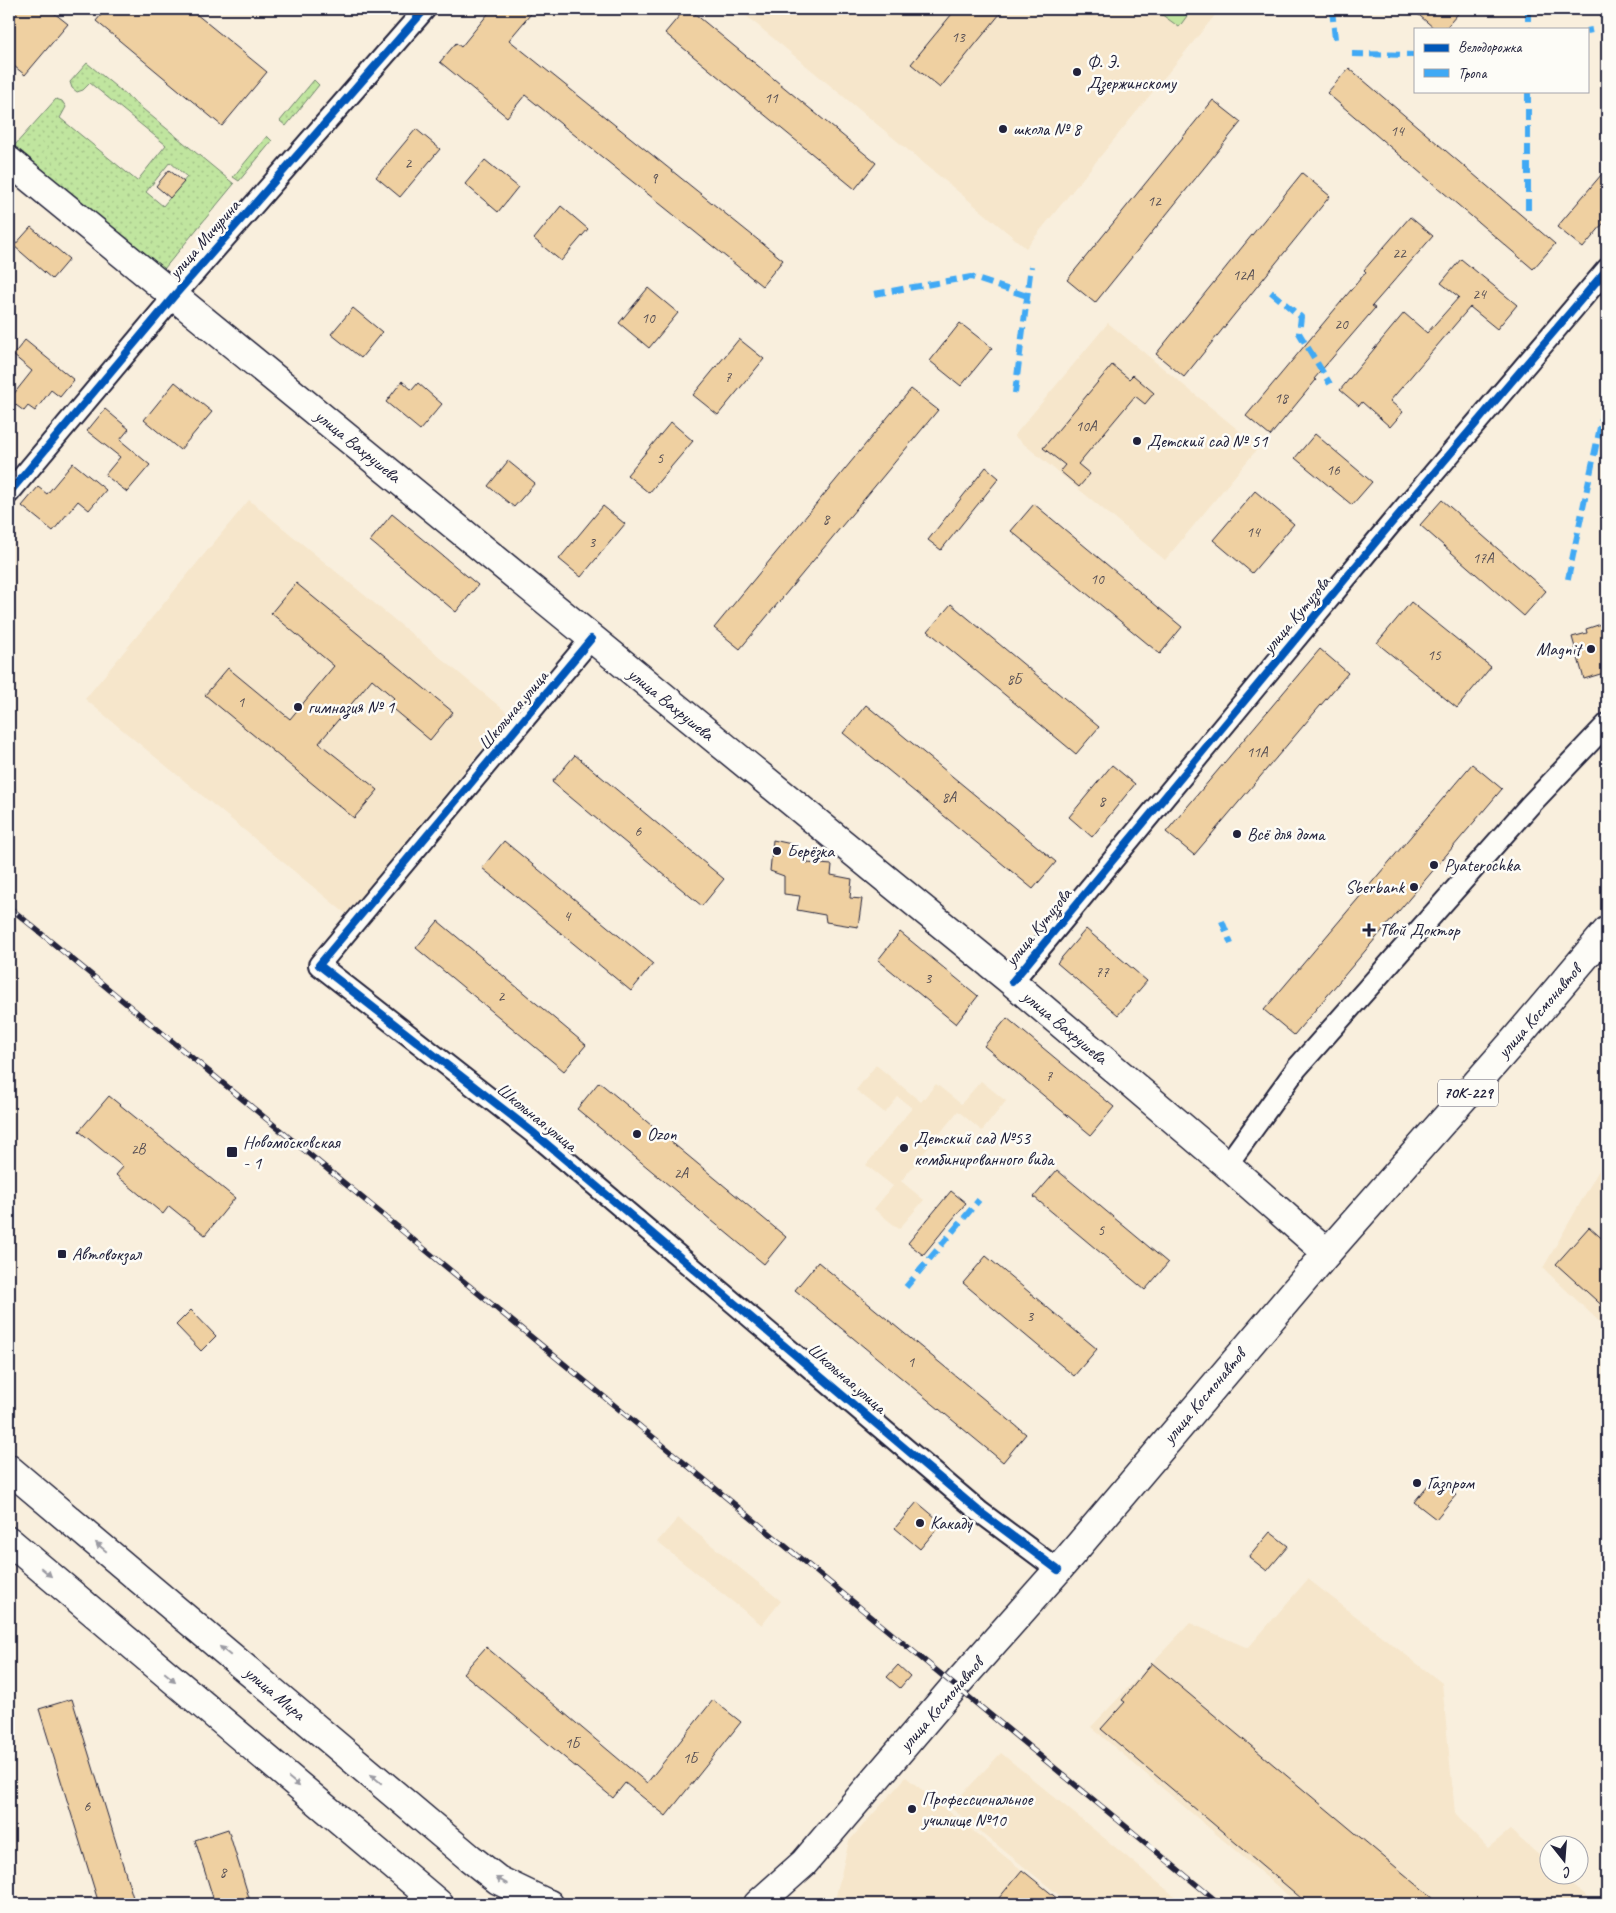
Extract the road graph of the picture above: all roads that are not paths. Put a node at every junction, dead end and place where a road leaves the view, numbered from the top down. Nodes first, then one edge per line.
1 (425, 9) edge
2 (9, 161) edge
3 (1607, 269) edge
4 (175, 295) junction
5 (9, 493) edge
6 (591, 639) junction
7 (1607, 724) edge
8 (1607, 932) edge
9 (1012, 982) junction
10 (1227, 1165) junction
11 (1327, 1253) junction
12 (9, 1469) edge
13 (9, 1540) edge
14 (1058, 1570) junction
15 (804, 1863) junction
16 (439, 1904) edge
17 (544, 1904) edge
18 (758, 1904) edge
19 (780, 1904) edge

1 - 4 street, улица Мичурина
2 - 4 main road, улица Вахрушева
3 - 9 street, улица Кутузова
4 - 5 street, улица Мичурина
4 - 6 main road, улица Вахрушева
6 - 9 main road, улица Вахрушева
6 - 14 street, Школьная улица
7 - 10 street
8 - 11 main road, улица Космонавтов / 70К-229
9 - 10 main road, улица Вахрушева
10 - 11 main road, улица Вахрушева
11 - 14 main road, улица Космонавтов / 70К-229
17 -> 12 main road, улица Мира
13 -> 16 main road
14 - 15 main road, улица Космонавтов / 70К-229
15 - 18 main road
15 - 19 main road

